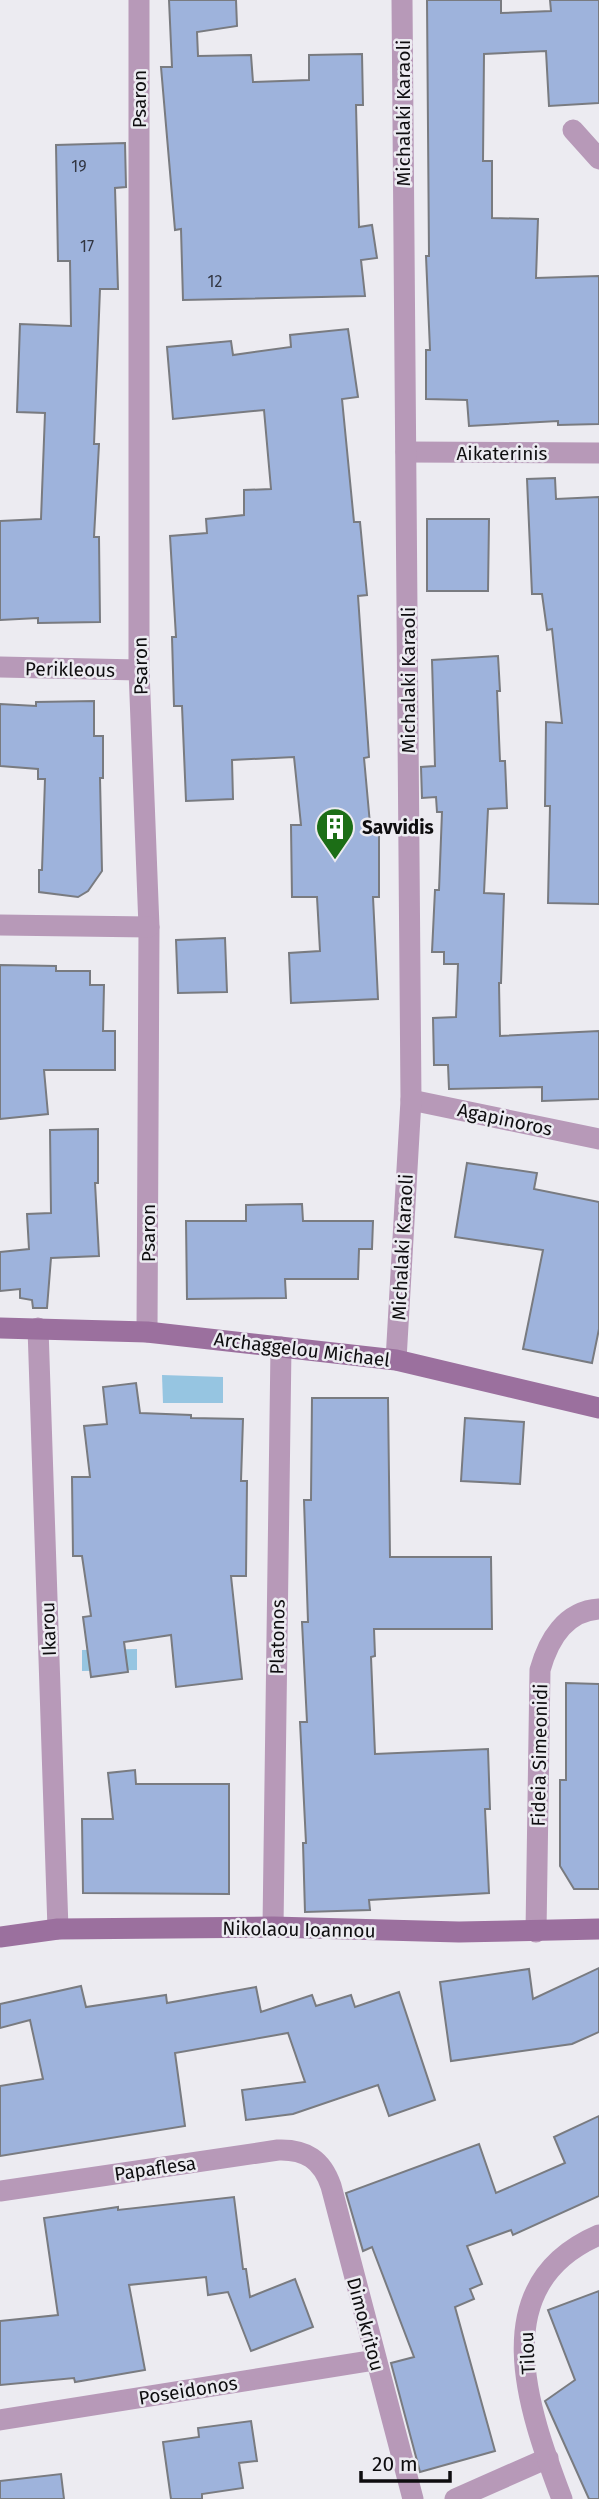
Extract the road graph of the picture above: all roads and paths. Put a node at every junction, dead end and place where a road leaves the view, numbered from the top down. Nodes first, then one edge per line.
1 (139, 0) edge
2 (402, 0) edge
3 (573, 130) dead end
4 (599, 159) edge
5 (406, 452) junction
6 (599, 453) edge
7 (0, 667) edge
8 (139, 670) junction
9 (0, 925) edge
10 (149, 927) junction
11 (411, 1100) junction
12 (599, 1139) edge
13 (0, 1328) edge
14 (38, 1328) junction
15 (147, 1332) junction
16 (281, 1347) junction
17 (396, 1360) junction
18 (599, 1408) edge
19 (599, 1609) edge
20 (273, 1927) junction
21 (58, 1929) junction
22 (599, 1929) edge
23 (536, 1932) junction
24 (0, 1937) edge
25 (310, 2155) joint
26 (0, 2191) edge
27 (599, 2235) edge
28 (375, 2360) junction
29 (0, 2420) edge
30 (548, 2458) junction
31 (413, 2499) edge
32 (454, 2499) edge
33 (562, 2499) edge

1 - 8 street, Psaron
2 - 5 street, Michalaki Karaoli
3 - 4 street
5 - 6 street, Aikaterinis
5 - 11 street, Michalaki Karaoli
7 - 8 street, Perikleous
8 - 10 street, Psaron
9 - 10 street
10 - 15 street, Psaron
11 - 12 street, Agapinoros
11 - 17 street, Michalaki Karaoli
13 - 14 street, Archaggelou Michael
14 - 15 street, Archaggelou Michael
14 - 21 street, Ikarou
15 - 16 street, Archaggelou Michael
16 - 17 street, Archaggelou Michael
16 - 20 street, Platonos
17 - 18 street, Archaggelou Michael
19 - 23 street, Fideia Simeonidi
20 - 21 street, Nikolaou Ioannou
20 - 23 street, Nikolaou Ioannou
21 - 24 street, Nikolaou Ioannou
22 - 23 street, Nikolaou Ioannou
25 - 26 street, Papaflesa
25 - 28 street, Dimokritou
27 - 30 street, Tilou
28 - 29 street, Poseidonos
28 - 31 street, Dimokritou
30 - 32 street
30 - 33 street, Tilou

